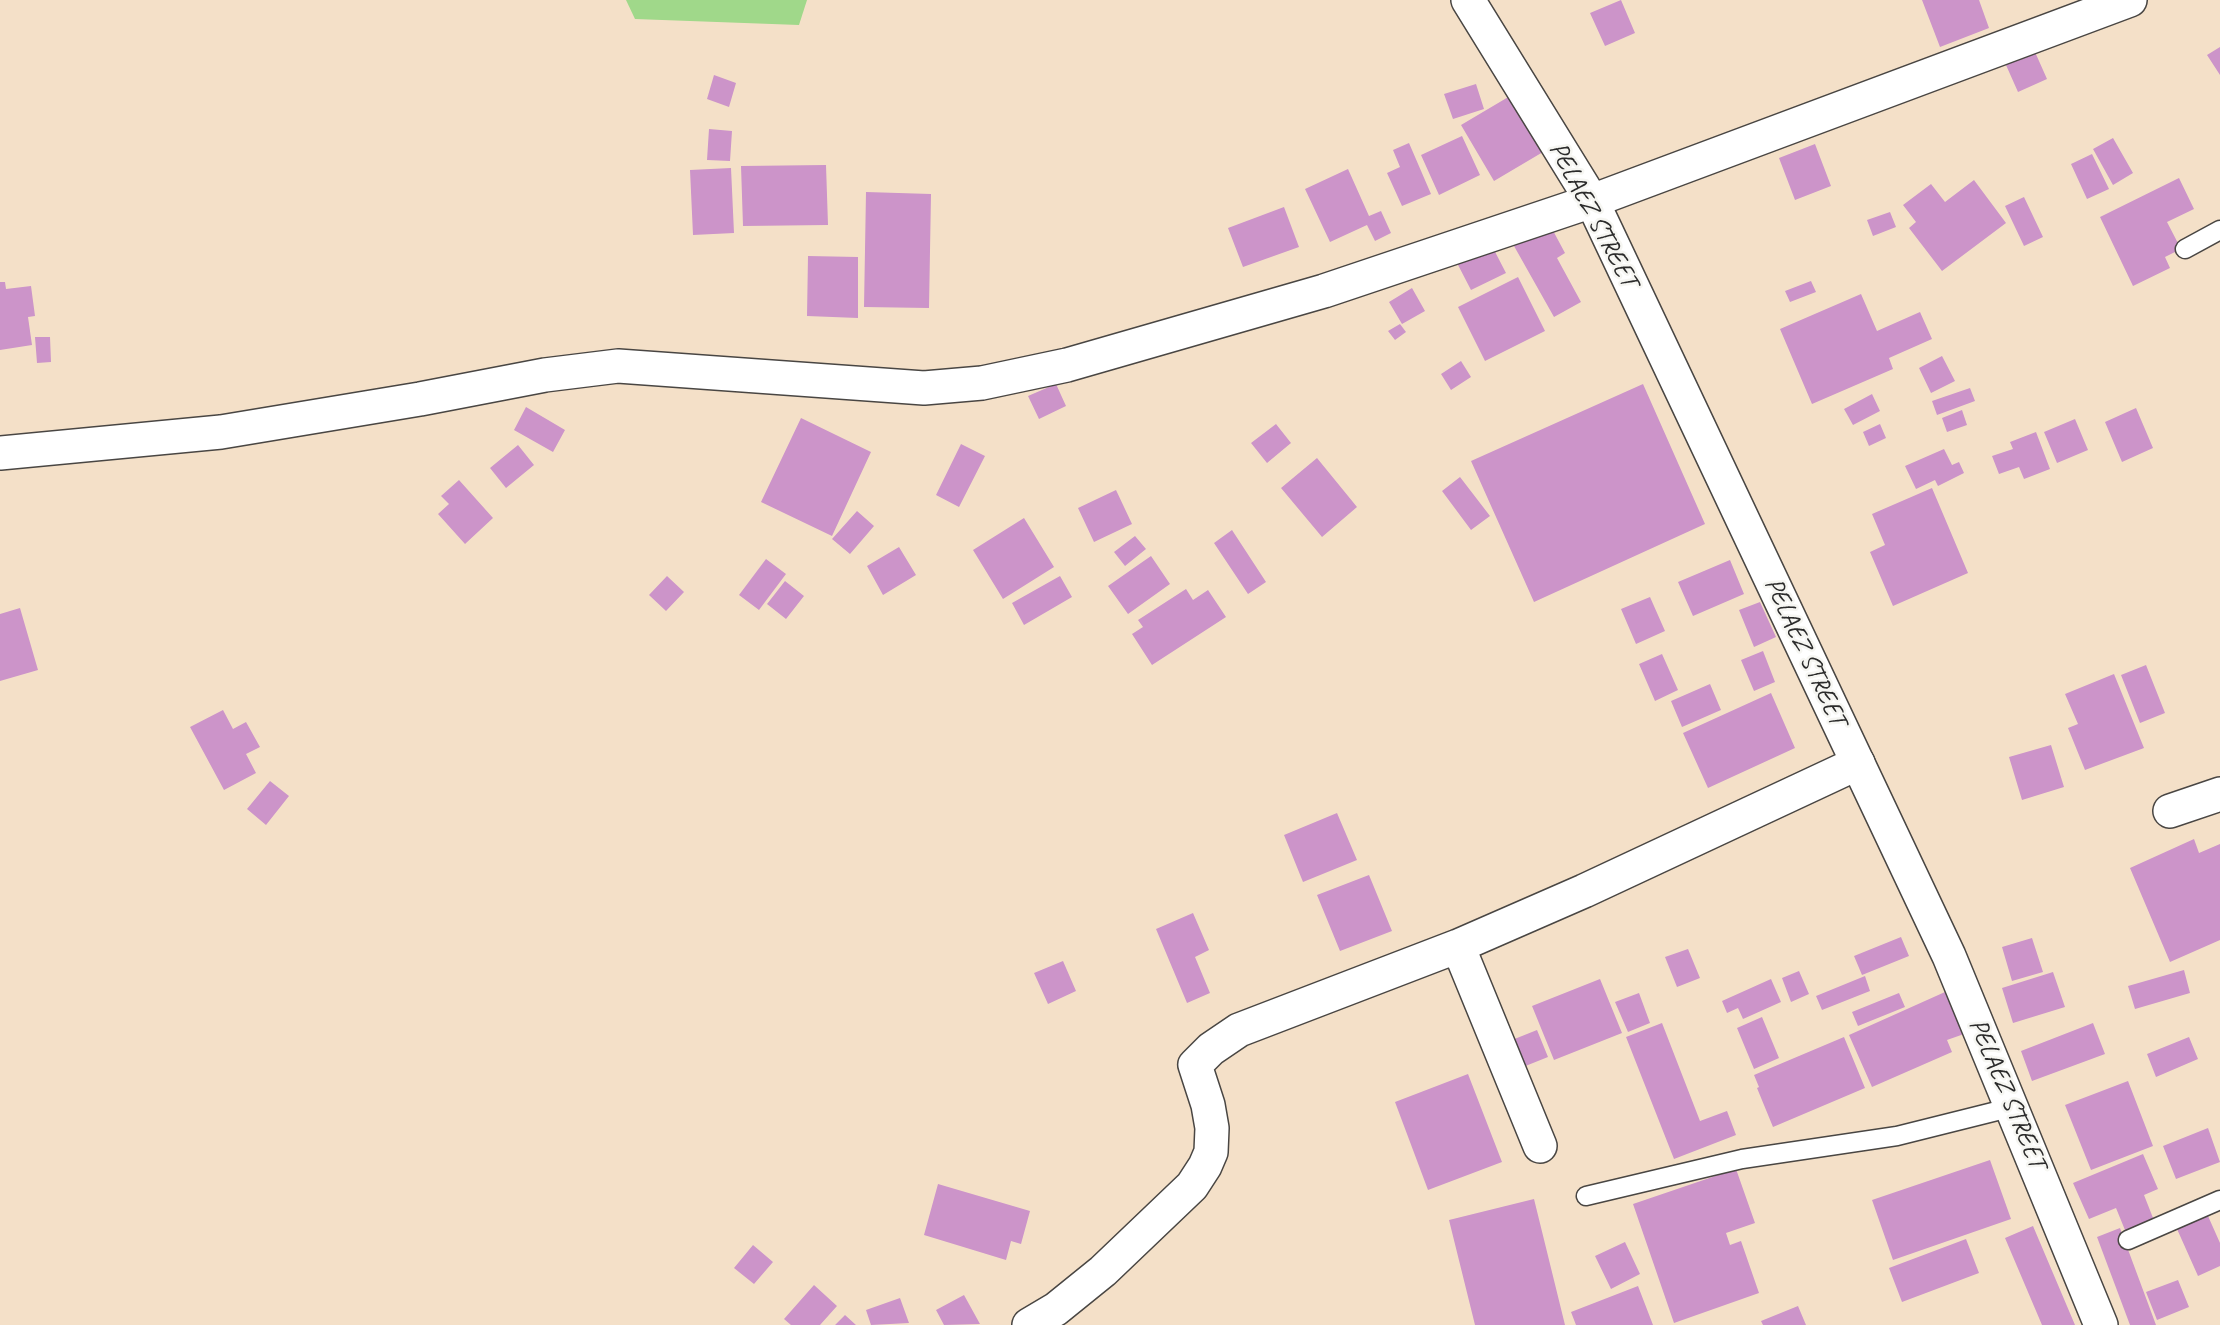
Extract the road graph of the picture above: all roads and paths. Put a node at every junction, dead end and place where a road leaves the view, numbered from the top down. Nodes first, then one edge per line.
1 (1468, 0) edge
2 (2130, 0) edge
3 (1592, 201) junction
4 (2220, 230) edge
5 (2185, 249) dead end
6 (0, 453) edge
7 (1858, 763) junction
8 (2220, 795) edge
9 (2170, 811) dead end
10 (1458, 946) junction
11 (2013, 1107) junction
12 (1540, 1146) dead end
13 (1586, 1196) dead end
14 (2220, 1200) edge
15 (2128, 1240) dead end
16 (1029, 1325) edge
17 (2101, 1325) edge

1 - 3 street, PELAEZ STREET
2 - 3 street
3 - 6 street
3 - 7 street, PELAEZ STREET
4 - 5 lane
7 - 10 street
7 - 11 street, PELAEZ STREET
8 - 9 street
10 - 12 street
10 - 16 street
11 - 13 lane
11 - 17 street, PELAEZ STREET
14 - 15 lane

